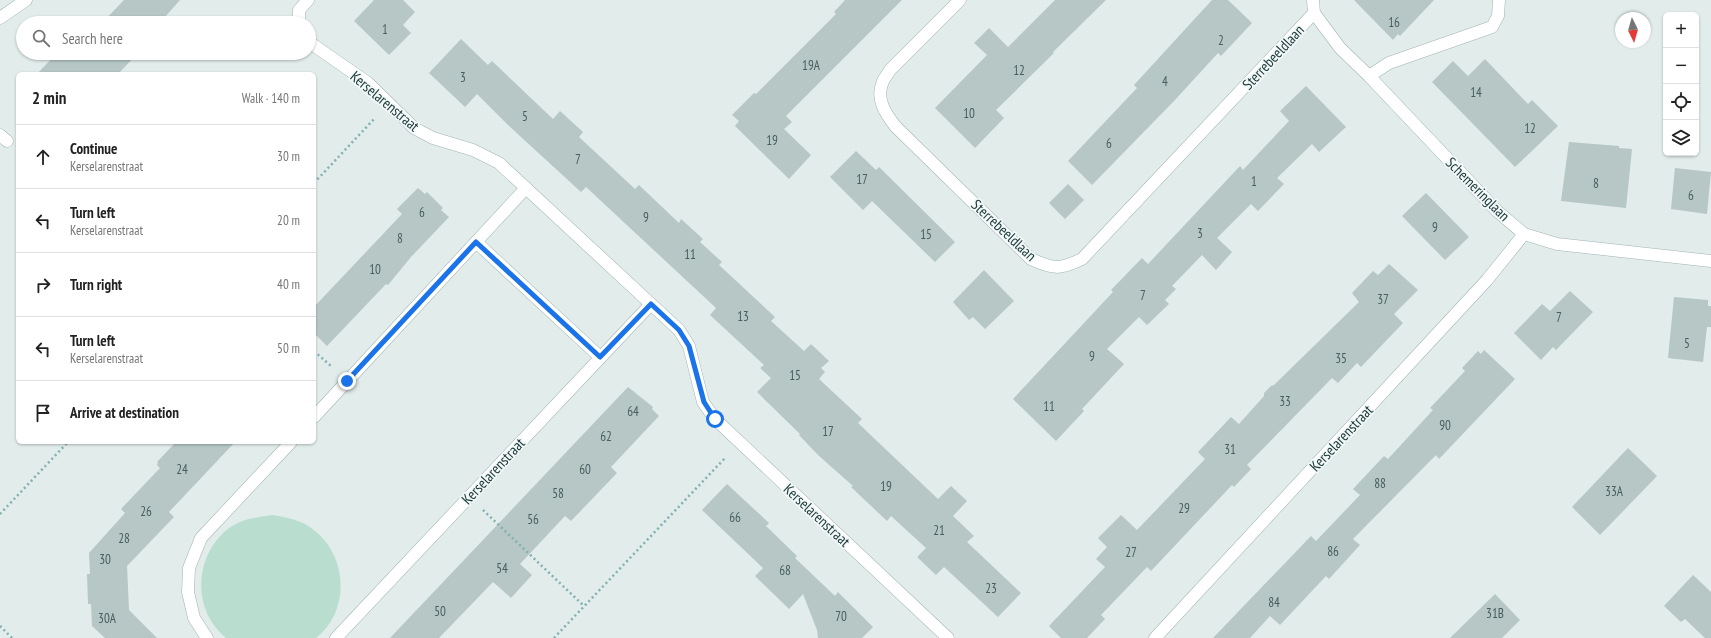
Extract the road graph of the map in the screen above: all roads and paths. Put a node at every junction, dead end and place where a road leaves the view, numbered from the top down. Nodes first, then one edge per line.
1 (26, 0) edge
2 (308, 0) edge
3 (960, 0) edge
4 (1313, 0) edge
5 (1499, 0) edge
6 (1314, 13) junction
7 (299, 16) edge
8 (0, 18) edge
9 (316, 47) edge
10 (1369, 76) junction
11 (389, 103) junction
12 (316, 181) edge
13 (526, 188) junction
14 (1524, 234) junction
15 (476, 242) junction
16 (1711, 261) edge
17 (651, 304) junction
18 (316, 353) edge
19 (600, 357) junction
20 (347, 381) junction
21 (316, 415) edge
22 (740, 442) junction
23 (66, 444) edge
24 (289, 444) edge
25 (468, 497) junction
26 (0, 514) edge
27 (584, 606) junction
28 (0, 626) edge
29 (12, 638) edge
30 (208, 638) edge
31 (336, 638) edge
32 (554, 638) edge
33 (948, 638) edge
34 (1155, 638) edge

1 - 8 street
2 - 7 street
3 - 6 street, Sterrebeeldlaan
4 - 6 street
5 - 10 street
6 - 10 street, Schemeringlaan
9 - 11 street, Kerselarenstraat
10 - 14 street, Schemeringlaan
11 - 12 path
11 - 13 street, Kerselarenstraat
13 - 15 street
13 - 17 street, Kerselarenstraat
14 - 16 street, Schemeringlaan
14 - 34 street, Kerselarenstraat
15 - 19 street
15 - 20 street
17 - 19 street, Kerselarenstraat
17 - 22 street, Kerselarenstraat
18 - 20 path
19 - 25 street, Kerselarenstraat
20 - 21 street
22 - 27 path
22 - 33 street, Kerselarenstraat
23 - 26 path
24 - 30 street
25 - 27 path
25 - 31 street, Kerselarenstraat
27 - 32 path
28 - 29 path

